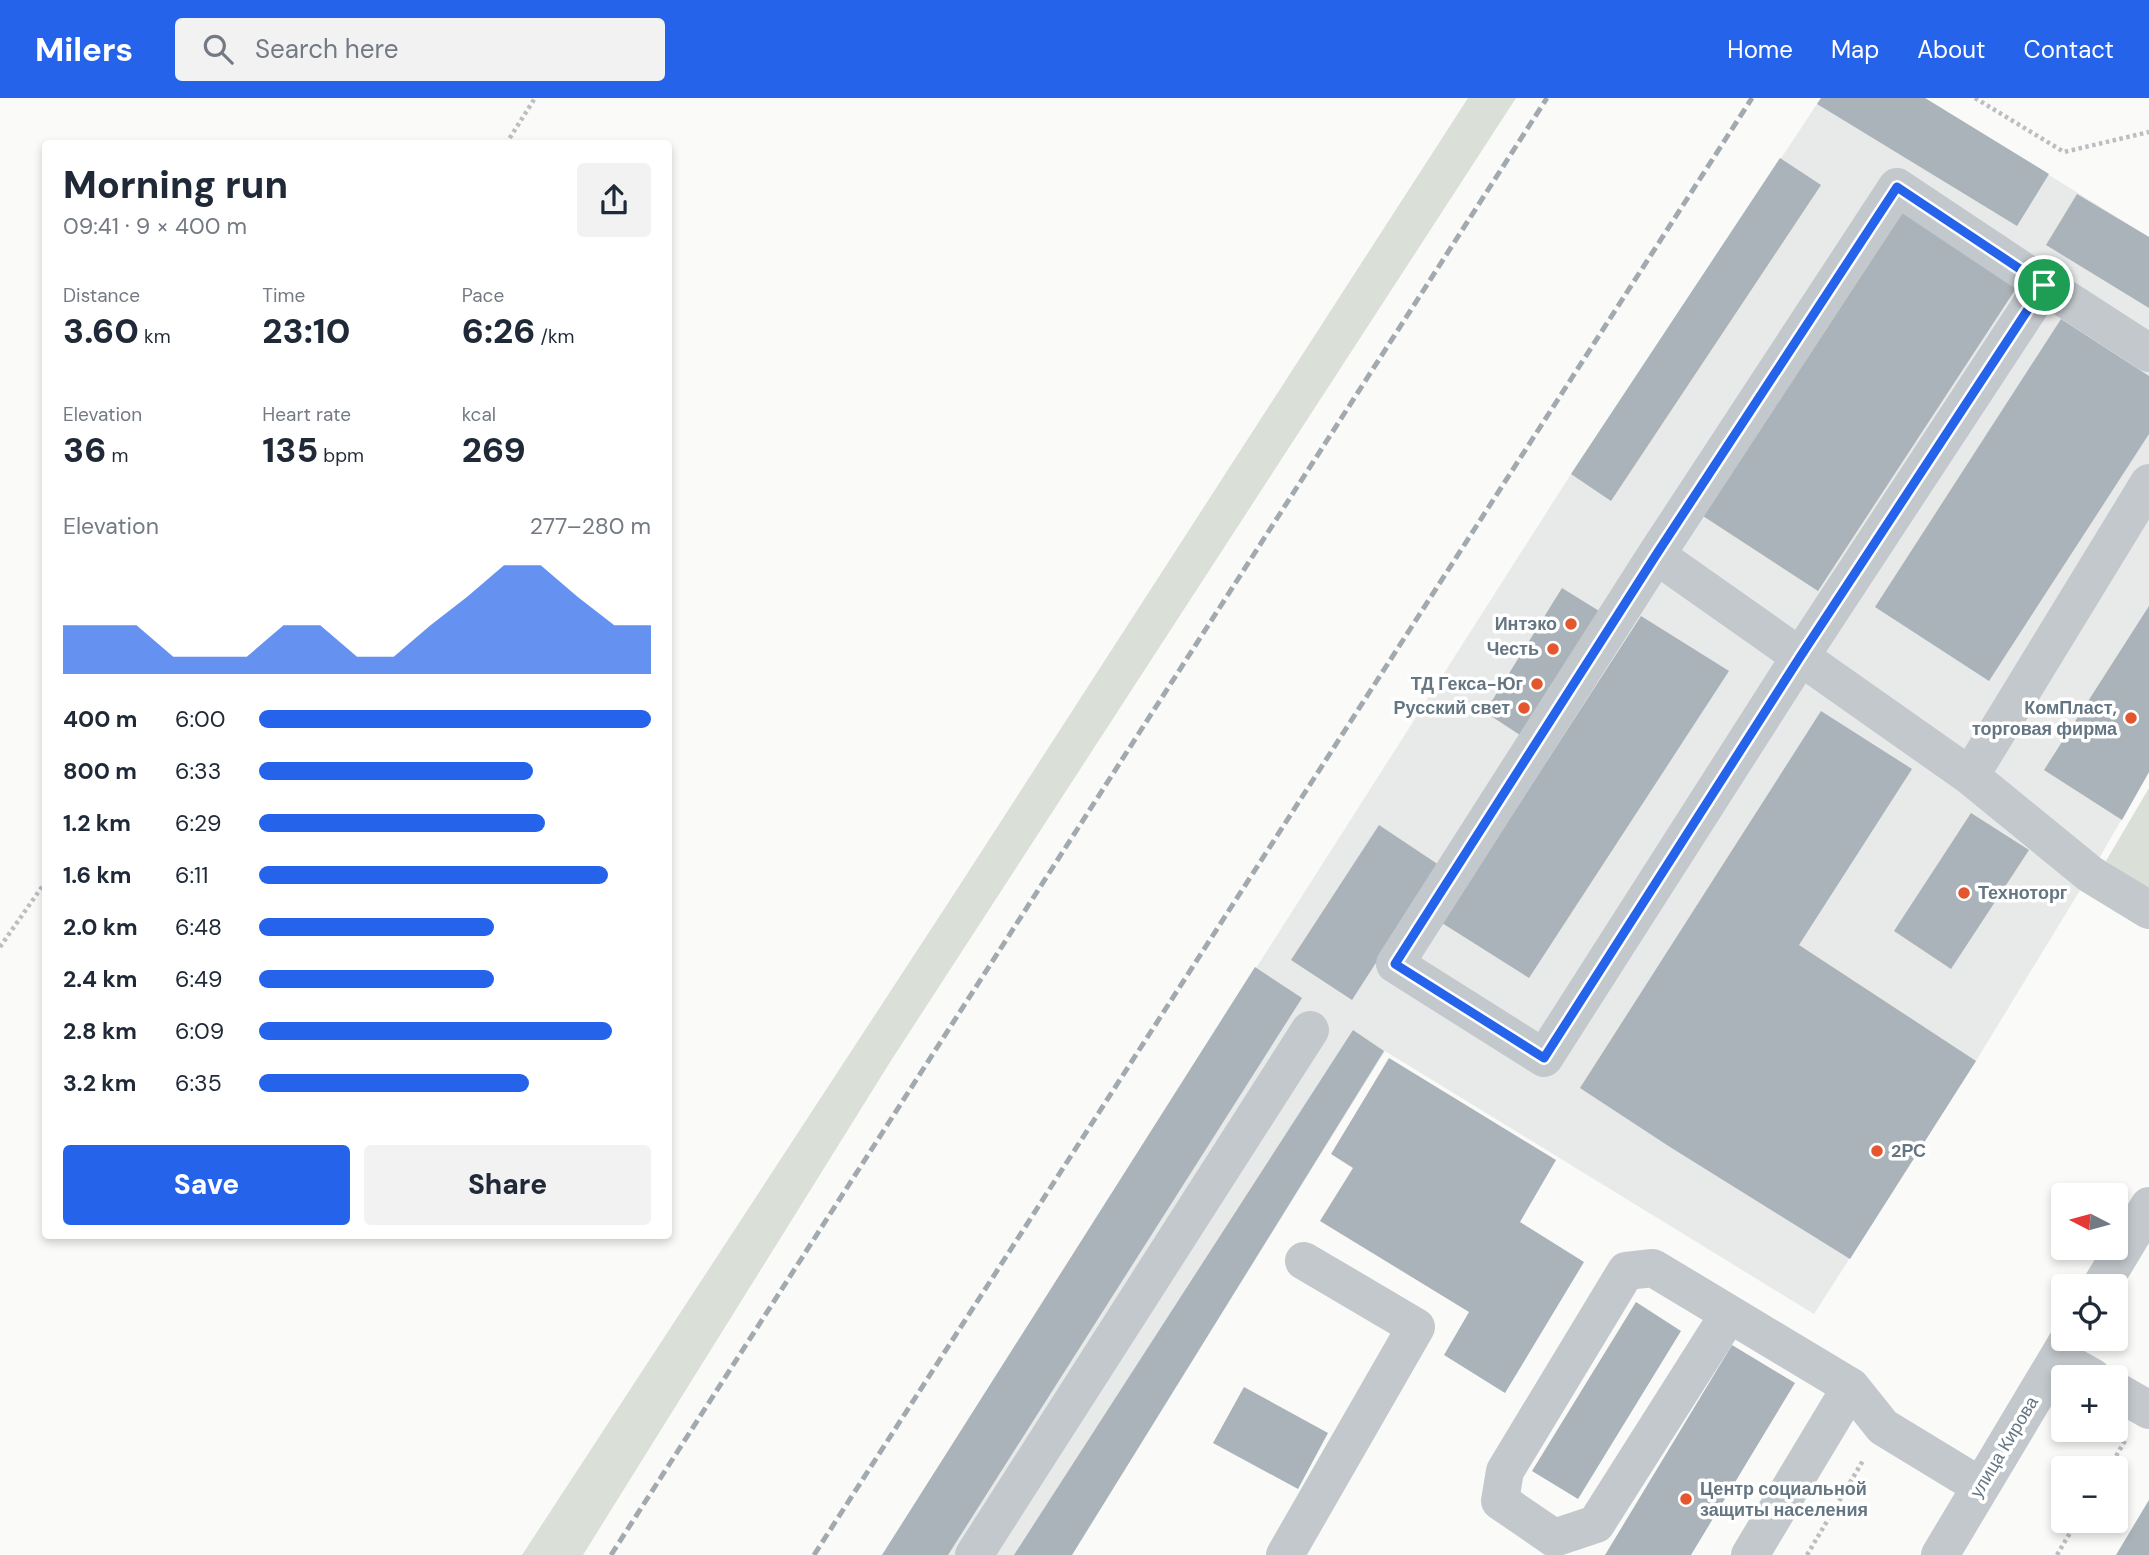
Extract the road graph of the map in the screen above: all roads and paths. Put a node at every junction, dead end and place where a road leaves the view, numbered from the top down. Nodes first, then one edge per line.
1 (535, 98) edge
2 (1975, 98) edge
3 (2149, 132) edge
4 (509, 140) edge
5 (2044, 285) junction
6 (2149, 353) edge
7 (2149, 483) edge
8 (1656, 555) junction
9 (1800, 657) junction
10 (1970, 776) junction
11 (42, 887) edge
12 (2149, 911) edge
13 (0, 947) edge
14 (1310, 1030) dead end
15 (2149, 1206) edge
16 (1304, 1261) dead end
17 (2108, 1274) edge
18 (1729, 1314) junction
19 (2062, 1351) edge
20 (2067, 1351) edge
21 (2080, 1365) edge
22 (1851, 1387) junction
23 (2128, 1398) edge
24 (2149, 1410) edge
25 (1883, 1427) junction
26 (1980, 1486) junction
27 (2070, 1533) edge
28 (974, 1555) edge
29 (1285, 1555) edge
30 (1750, 1555) edge
31 (1807, 1555) edge
32 (1940, 1555) edge
33 (2057, 1555) edge

1 - 4 path
2 - 3 path
5 - 6 street
5 - 8 street
5 - 9 street
7 - 10 street
8 - 9 street
8 - 9 street
9 - 10 street
10 - 12 street
11 - 13 path
14 - 28 street
15 - 17 street
16 - 29 street
18 - 18 street
18 - 22 street
19 - 26 street, улица Кирова
20 - 21 street
22 - 25 street
22 - 30 street
23 - 24 street
25 - 26 street
25 - 31 path
26 - 32 street, улица Кирова
27 - 33 path

